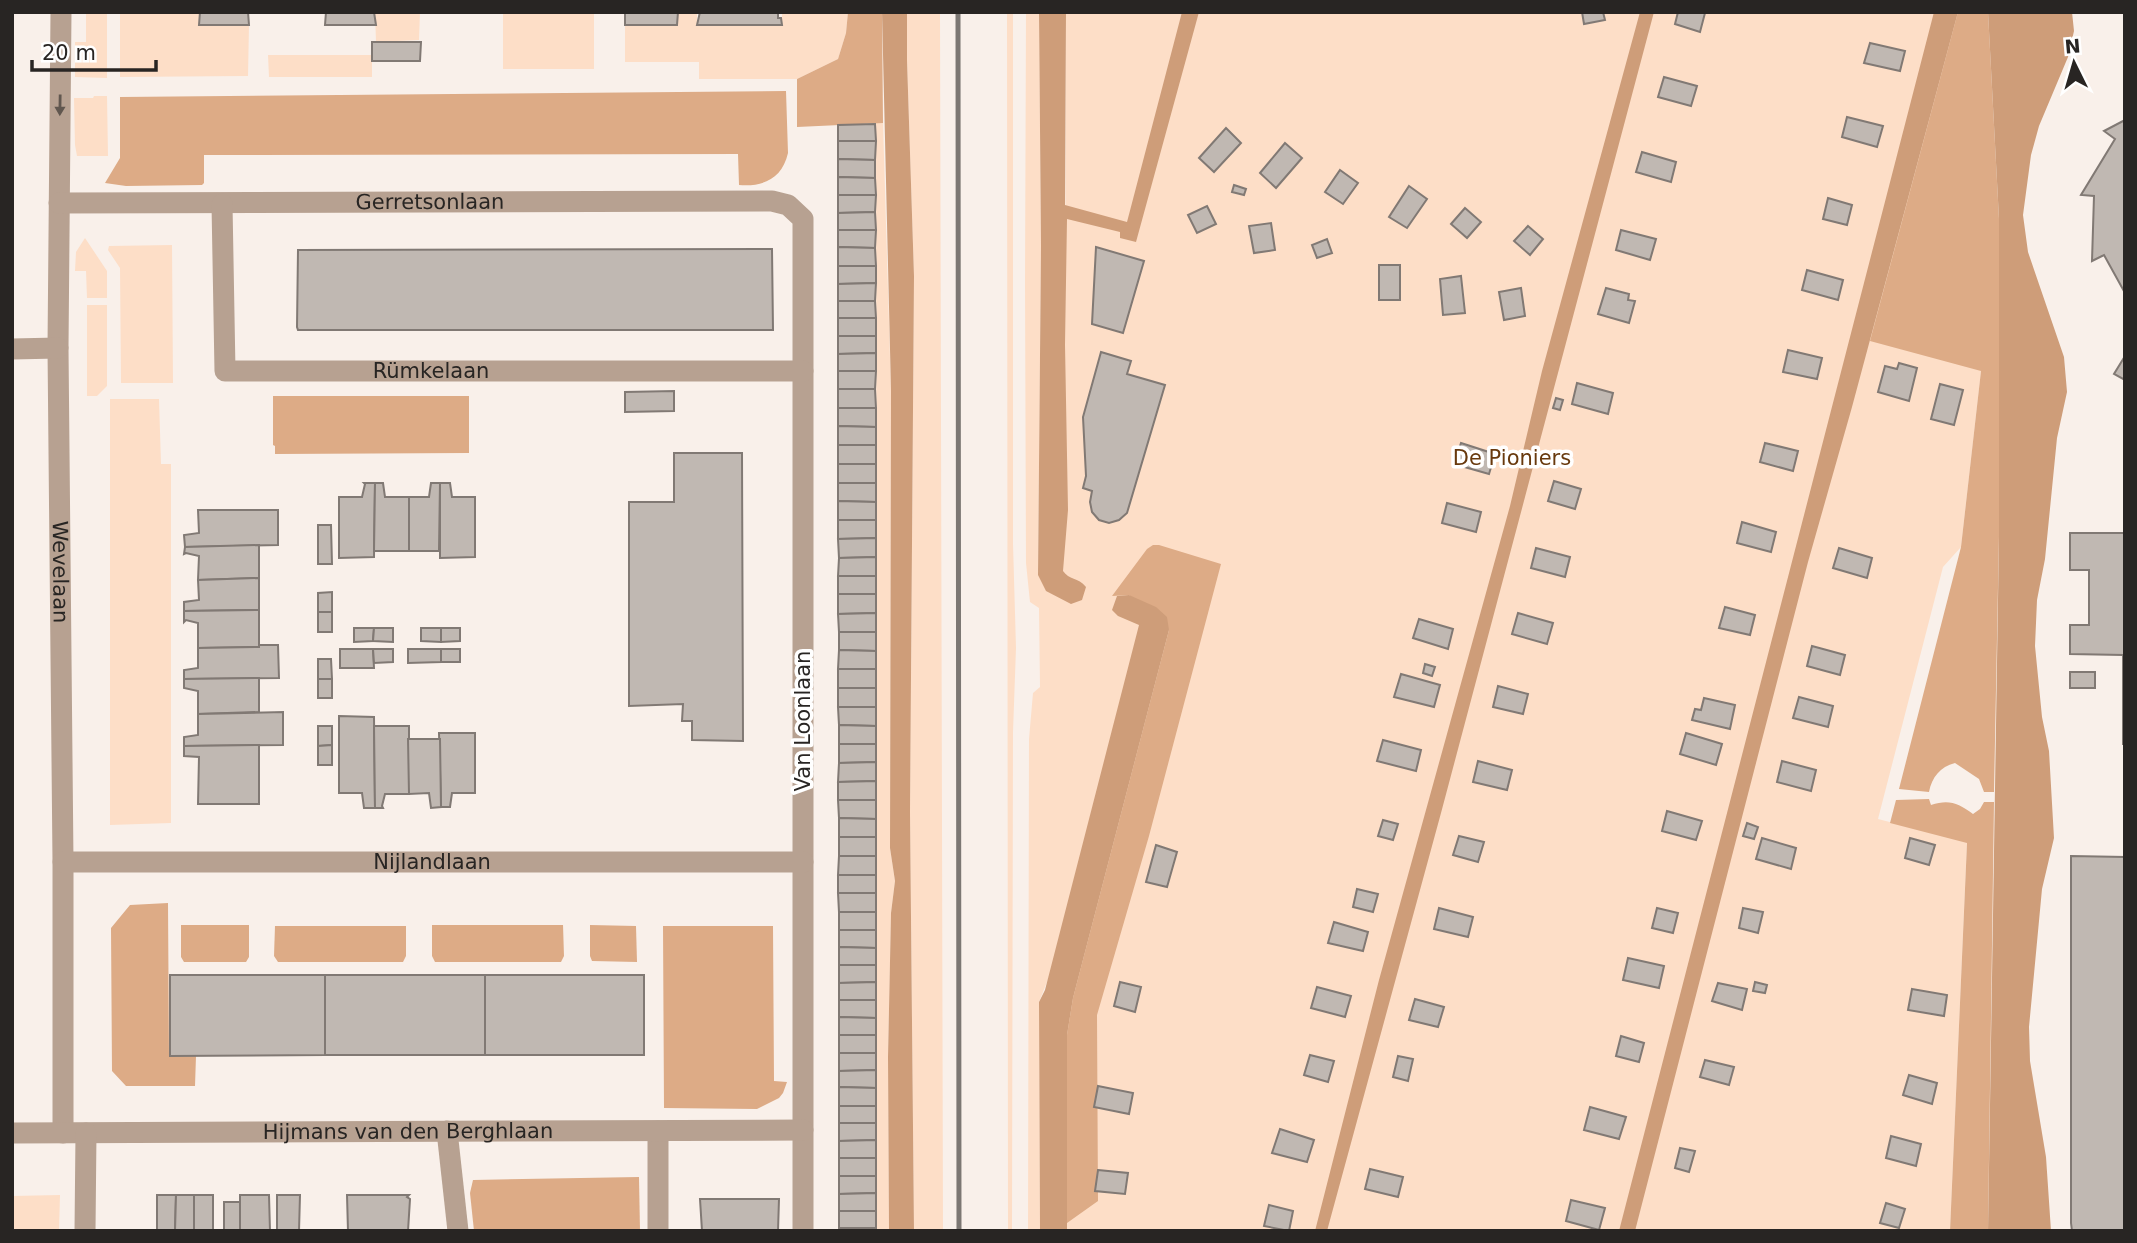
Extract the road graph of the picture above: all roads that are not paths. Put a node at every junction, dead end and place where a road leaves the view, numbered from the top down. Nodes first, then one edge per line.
1 (61, 12) edge
2 (59, 203) junction
3 (222, 204) junction
4 (798, 212) joint
5 (58, 348) junction
6 (12, 349) edge
7 (803, 371) junction
8 (63, 862) junction
9 (803, 862) junction
10 (803, 1130) junction
11 (658, 1131) junction
12 (447, 1132) junction
13 (12, 1133) edge
14 (63, 1133) junction
15 (86, 1133) junction
16 (85, 1231) edge
17 (458, 1231) edge
18 (658, 1231) edge
19 (803, 1231) edge

1 -> 2 street, Wevelaan
2 - 3 street, Gerretsonlaan
2 - 5 street, Wevelaan
3 - 4 street, Gerretsonlaan
3 - 7 street, Rümkelaan
4 - 7 street, Van Loonlaan
5 - 6 street
5 - 8 street, Wevelaan
7 - 9 street, Van Loonlaan
8 - 9 street, Nijlandlaan
8 - 14 street, Wevelaan
9 - 10 street, Van Loonlaan
10 - 11 street, Hijmans van den Berghlaan
10 - 19 street, Van Loonlaan
11 - 12 street, Hijmans van den Berghlaan
11 - 18 street
12 - 15 street, Hijmans van den Berghlaan
12 - 17 street
13 - 14 street, Hijmans van den Berghlaan
14 - 15 street, Hijmans van den Berghlaan
15 - 16 street

